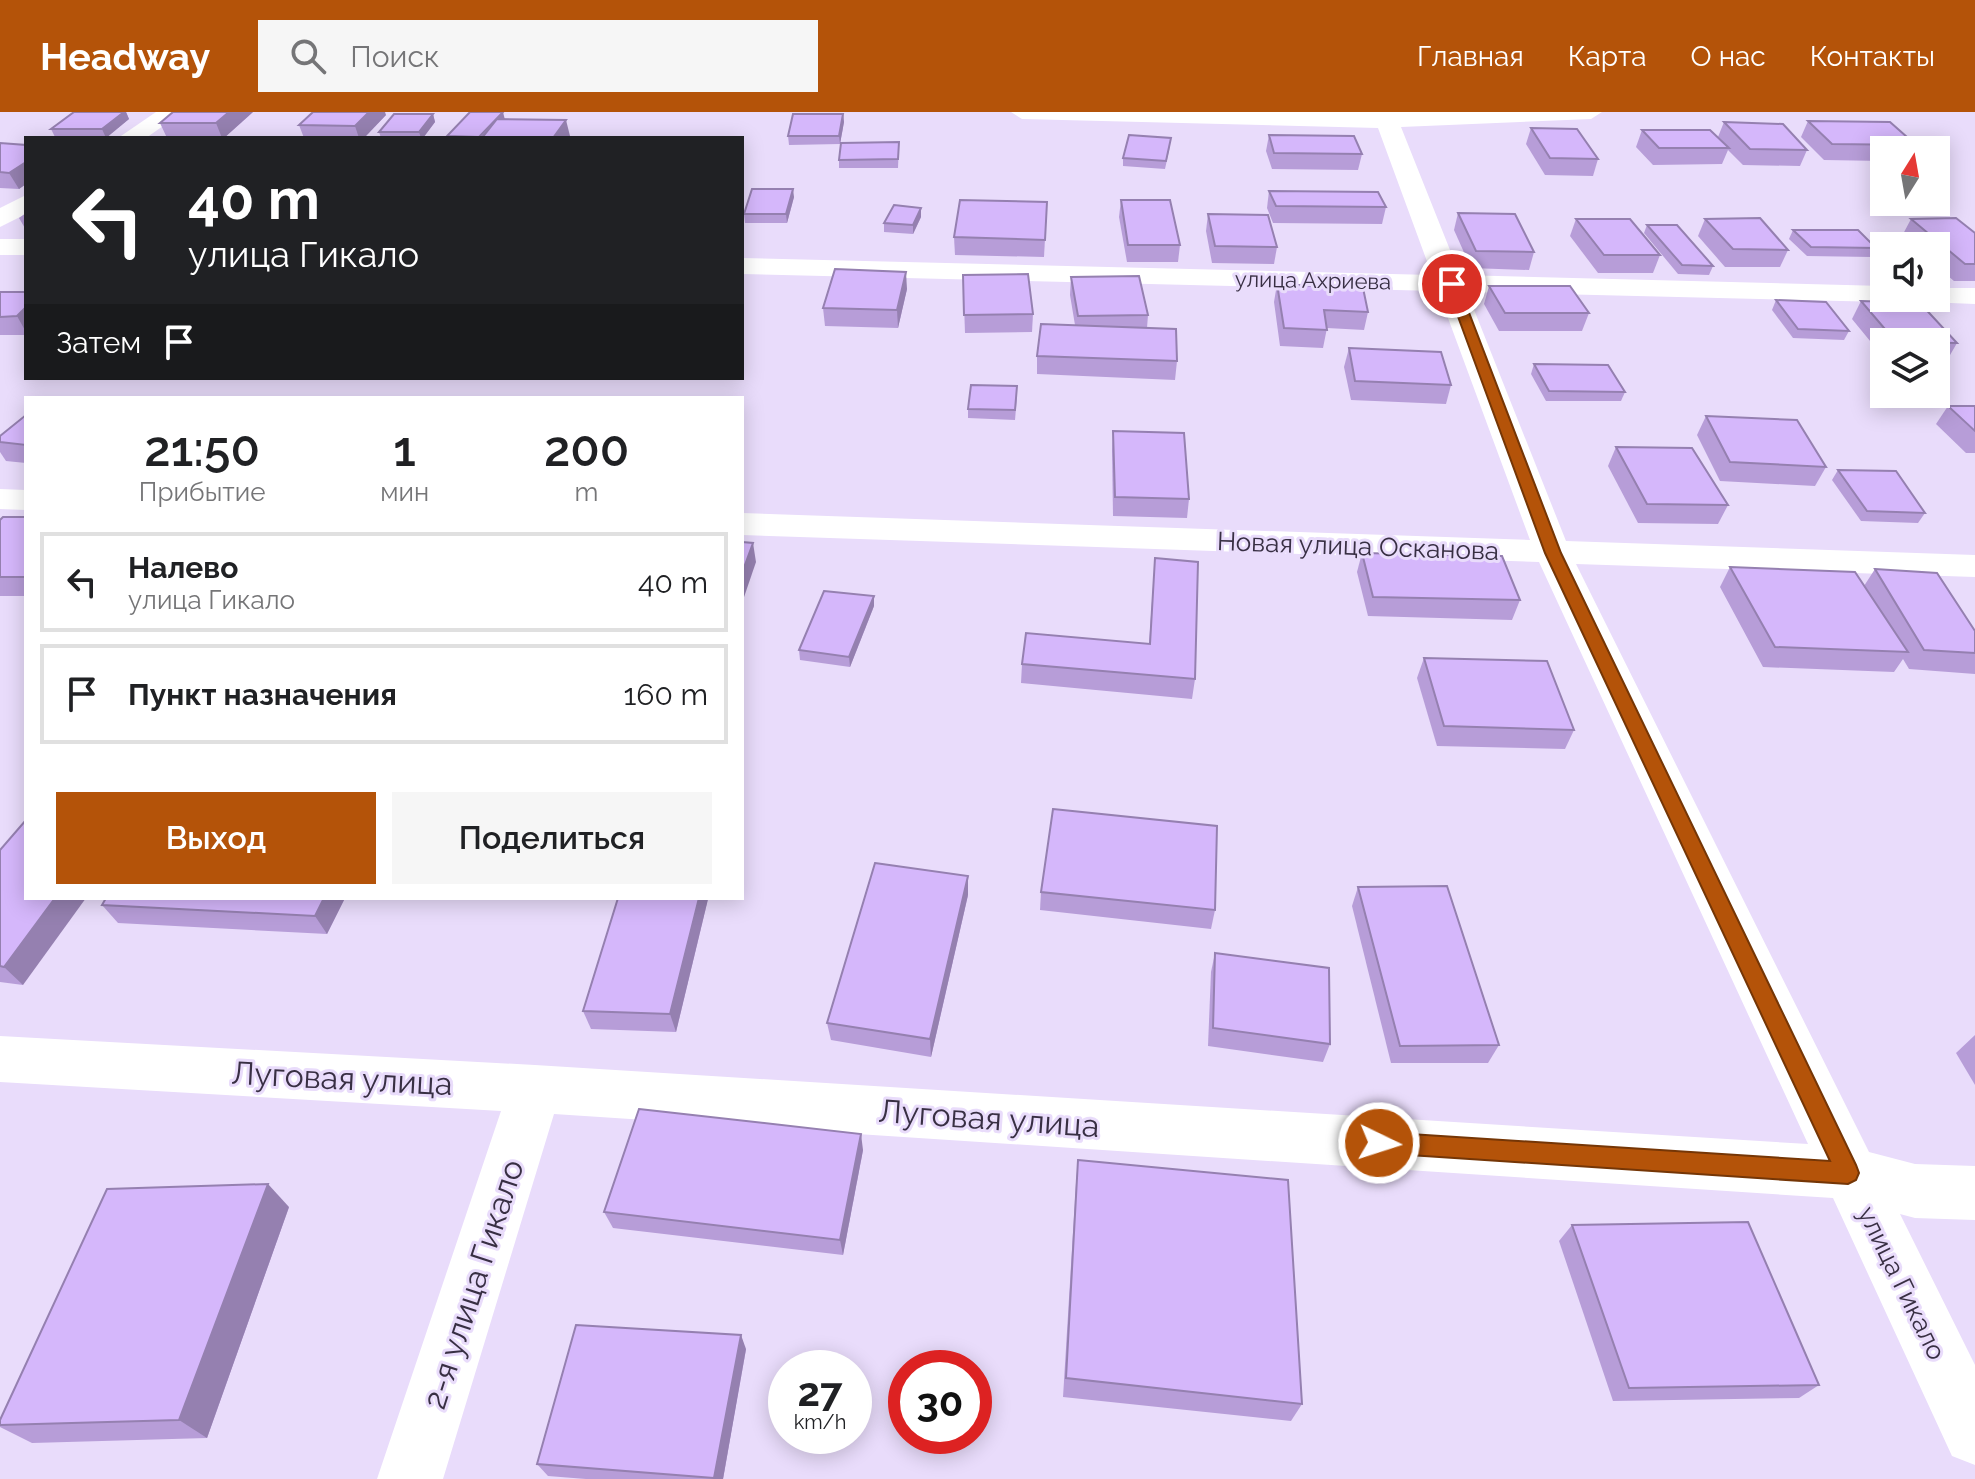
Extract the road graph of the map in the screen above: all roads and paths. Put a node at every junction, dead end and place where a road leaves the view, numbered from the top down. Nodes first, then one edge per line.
1 (172, 112) edge
2 (1022, 112) edge
3 (1591, 112) edge
4 (1124, 113) edge
5 (1387, 121) junction
6 (133, 136) edge
7 (24, 204) edge
8 (0, 219) edge
9 (0, 247) edge
10 (24, 247) edge
11 (744, 266) edge
12 (1452, 284) junction
13 (1870, 294) edge
14 (1950, 296) edge
15 (1975, 296) edge
16 (0, 499) edge
17 (24, 500) edge
18 (744, 524) edge
19 (1553, 553) junction
20 (1975, 566) edge
21 (0, 1059) edge
22 (535, 1089) junction
23 (1848, 1173) junction
24 (1975, 1193) edge
25 (1975, 1433) edge
26 (410, 1479) edge

1 - 6 street
2 - 4 street
3 - 5 street
4 - 5 street
5 - 12 street, улица Гикало
7 - 8 street
9 - 10 street
11 - 12 street, улица Ахриева
12 - 13 street, улица Ахриева
12 - 19 street, улица Гикало
14 - 15 street
16 - 17 street
18 - 19 street, Новая улица Осканова
19 - 20 street, Новая улица Осканова
19 - 23 street, улица Гикало
21 - 22 street, Луговая улица
22 - 23 street, Луговая улица
22 - 26 street, 2-я улица Гикало
23 - 24 street, Луговая улица
23 - 25 street, улица Гикало

